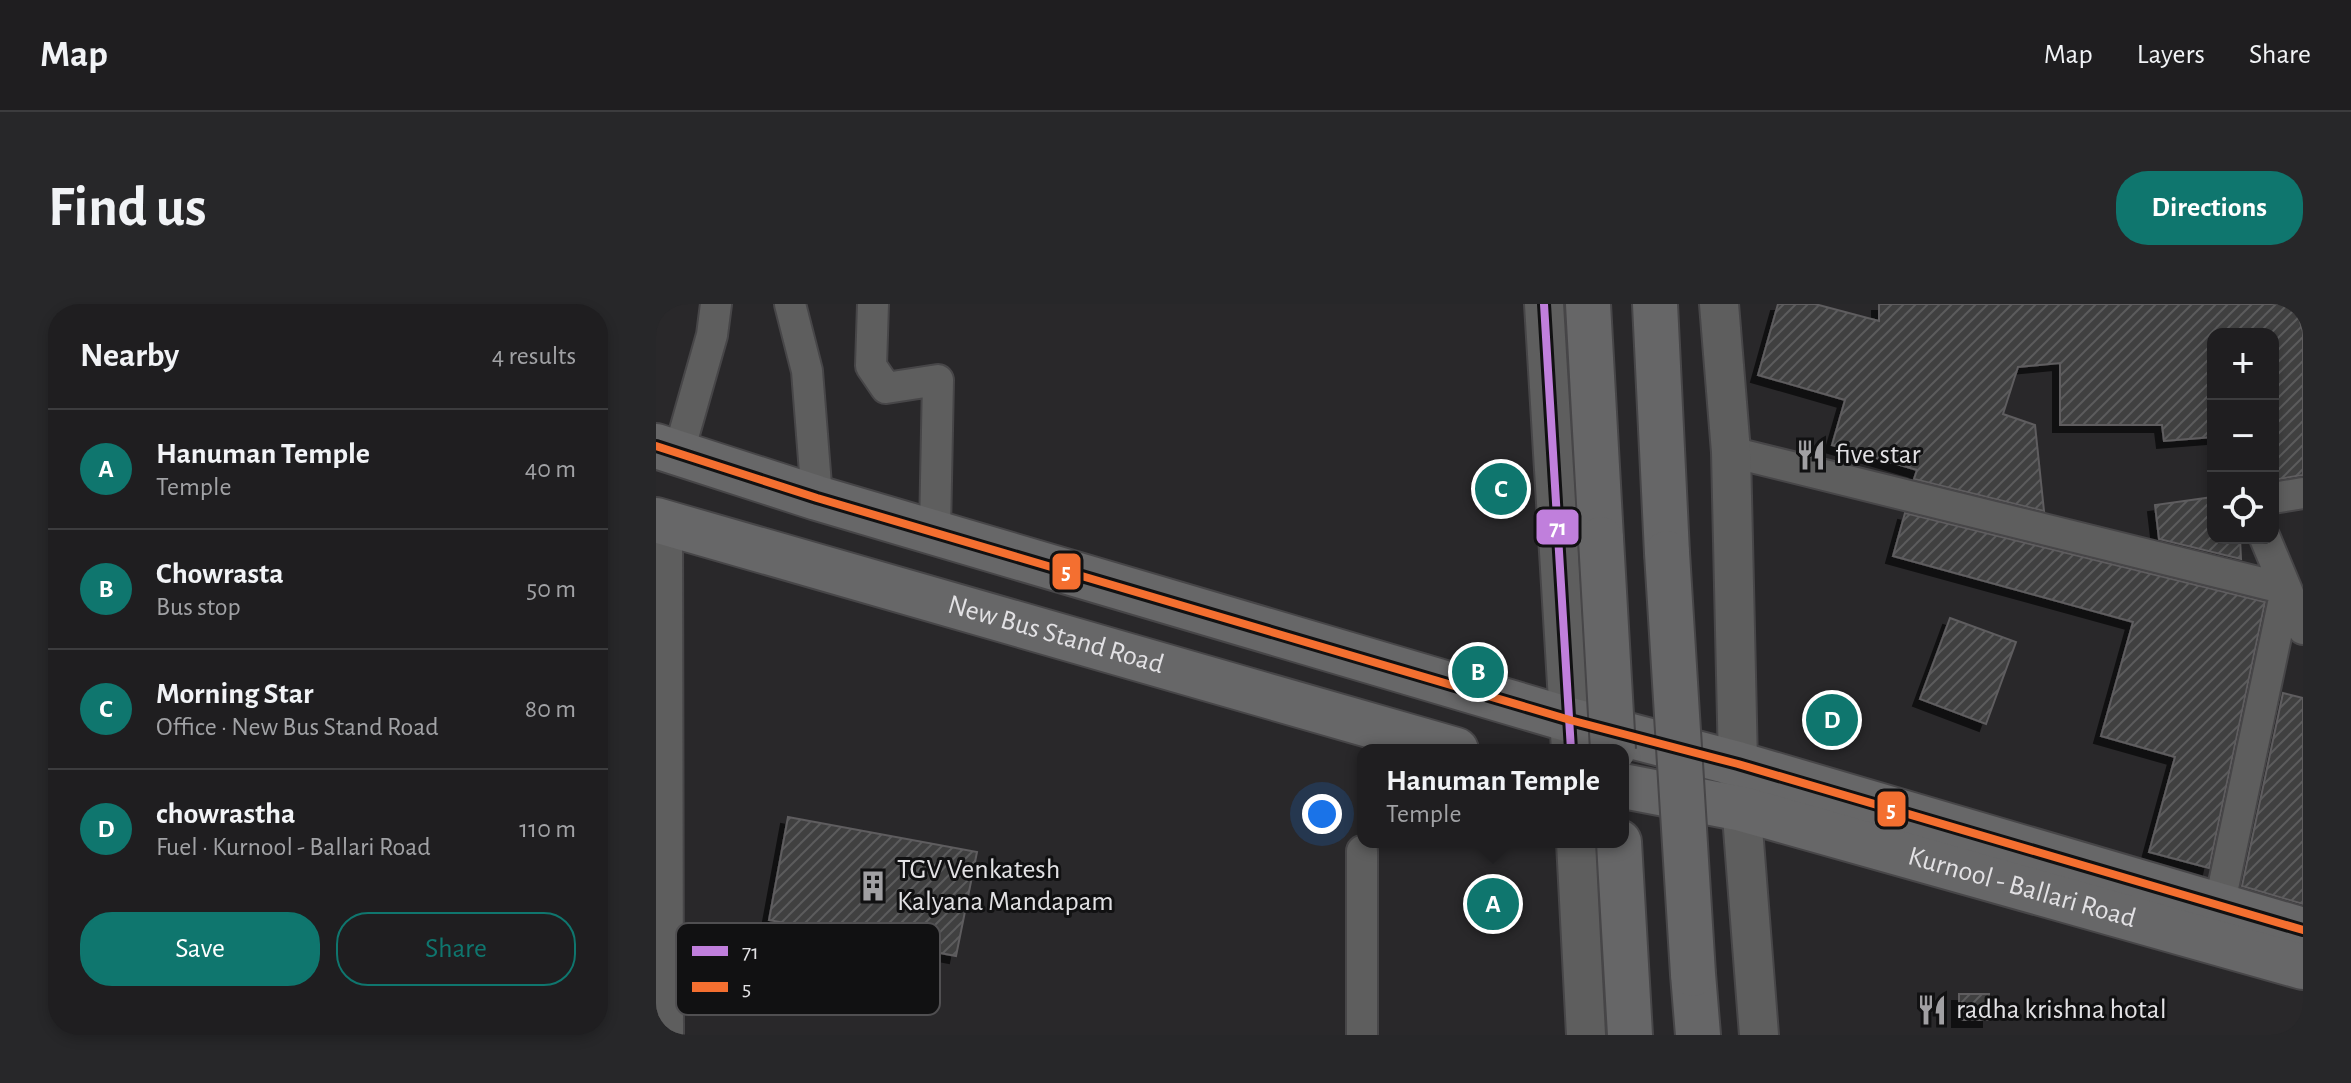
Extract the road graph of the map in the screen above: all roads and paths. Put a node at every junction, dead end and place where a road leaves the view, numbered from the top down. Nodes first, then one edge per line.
1 (716, 304) edge
2 (790, 304) edge
3 (873, 304) edge
4 (1544, 304) edge
5 (1588, 304) edge
6 (1655, 304) edge
7 (1719, 304) edge
8 (667, 450) edge
9 (1731, 452) junction
10 (2303, 493) edge
11 (2279, 497) edge
12 (817, 498) junction
13 (661, 522) edge
14 (935, 531) junction
15 (2267, 544) edge
16 (2286, 589) junction
17 (2303, 629) edge
18 (1571, 735) edge
19 (1435, 744) edge
20 (1613, 744) edge
21 (1623, 744) edge
22 (1629, 745) edge
23 (1738, 764) junction
24 (1629, 787) edge
25 (1742, 809) junction
26 (1576, 848) edge
27 (1619, 848) edge
28 (1362, 851) dead end
29 (2219, 907) junction
30 (2303, 930) edge
31 (2303, 967) edge
32 (668, 1035) edge
33 (1362, 1035) edge
34 (1586, 1035) edge
35 (1630, 1035) edge
36 (1698, 1035) edge
37 (1759, 1035) edge

1 - 8 street
2 - 12 street
3 - 14 street
4 - 18 street
5 - 20 highway, bridge
6 - 36 highway, bridge
7 - 9 street
8 - 12 main road
9 - 16 street
9 - 23 street
10 - 11 street
12 - 14 main road
13 - 19 main road, New Bus Stand Road
13 - 32 street
14 - 18 main road
15 - 16 street
16 - 17 street
16 - 29 street
18 - 21 main road, Kurnool - Ballari Road
22 - 23 main road, Kurnool - Ballari Road
23 - 25 street
23 - 29 main road, Kurnool - Ballari Road
24 - 25 main road
25 - 31 main road, Kurnool - Ballari Road
25 - 37 street
26 - 34 street
27 - 35 highway
28 - 33 street
29 - 30 main road, Kurnool - Ballari Road

